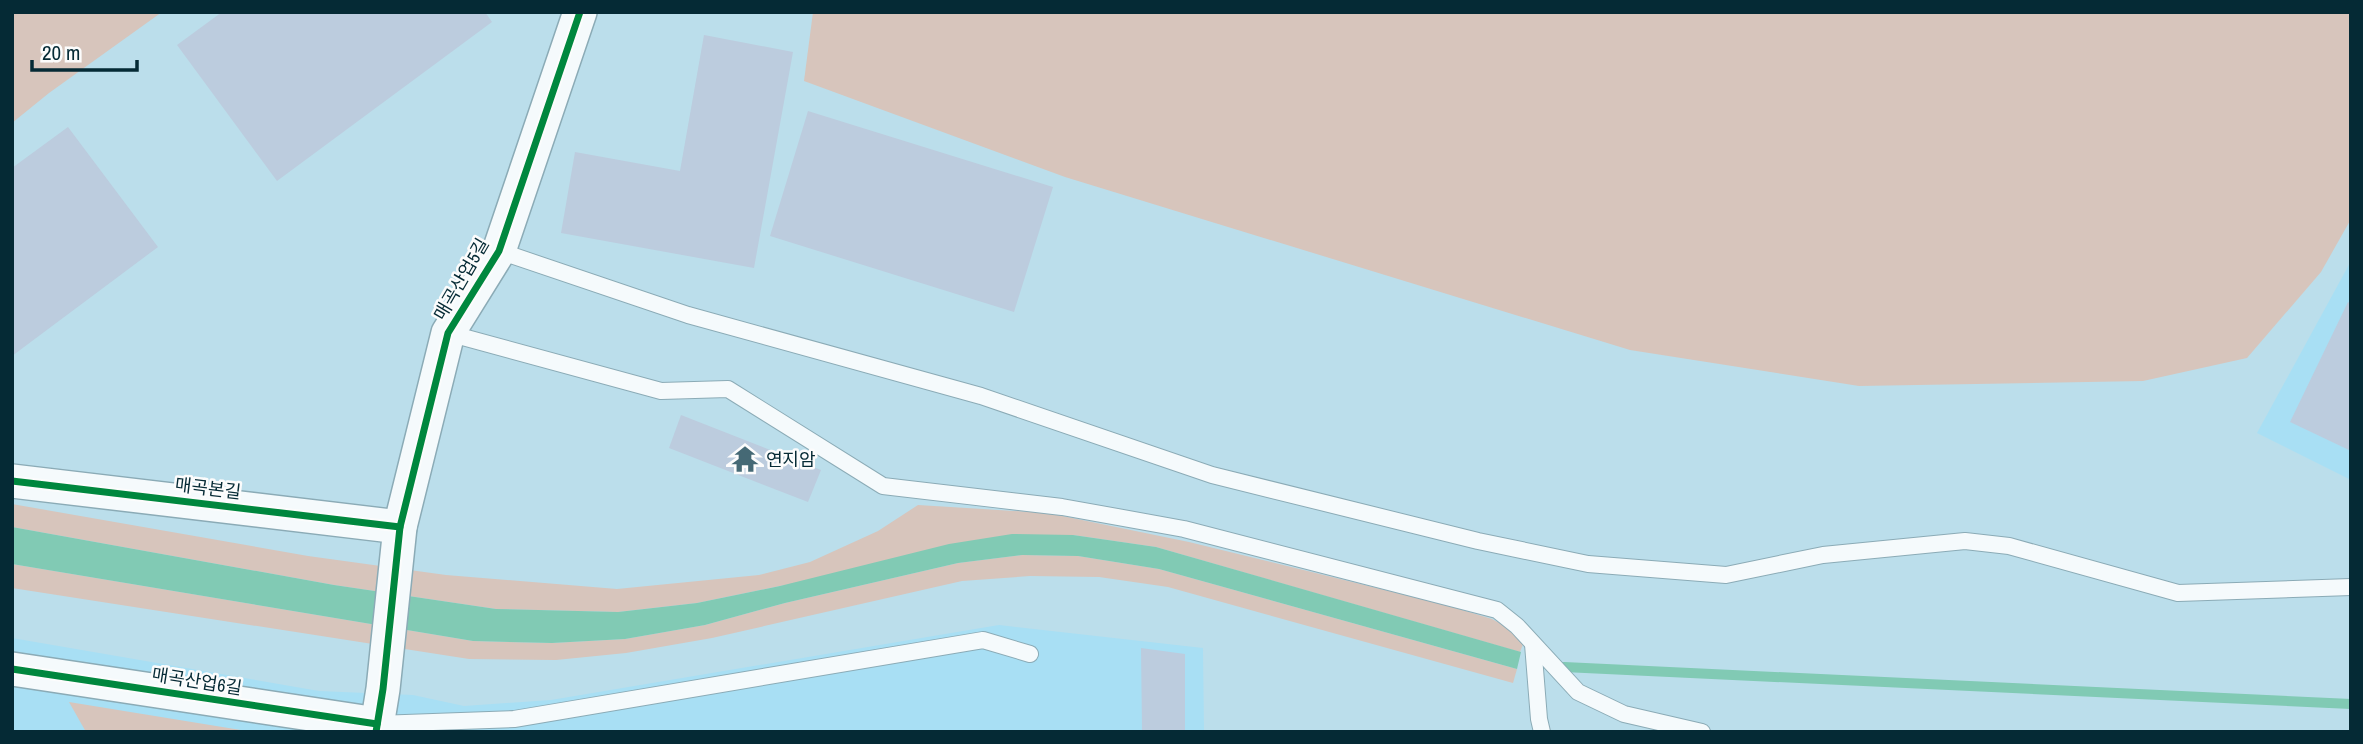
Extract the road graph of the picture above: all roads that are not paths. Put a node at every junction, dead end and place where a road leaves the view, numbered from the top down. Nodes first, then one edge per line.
1 (580, 12) edge
2 (499, 251) junction
3 (448, 332) junction
4 (12, 481) edge
5 (400, 527) junction
6 (2351, 587) edge
7 (1534, 644) junction
8 (1030, 654) dead end
9 (12, 669) edge
10 (376, 728) edge
11 (1542, 732) edge
12 (1702, 732) edge

1 - 2 street, 매곡산업5길
2 - 3 street, 매곡산업5길
2 - 6 lane
3 - 5 street, 매곡산업5길
3 - 7 lane
4 - 5 street, 매곡본길
5 - 10 street, 매곡산업5길
7 - 11 lane
7 - 12 lane
8 - 10 lane
9 - 10 street, 매곡산업6길

